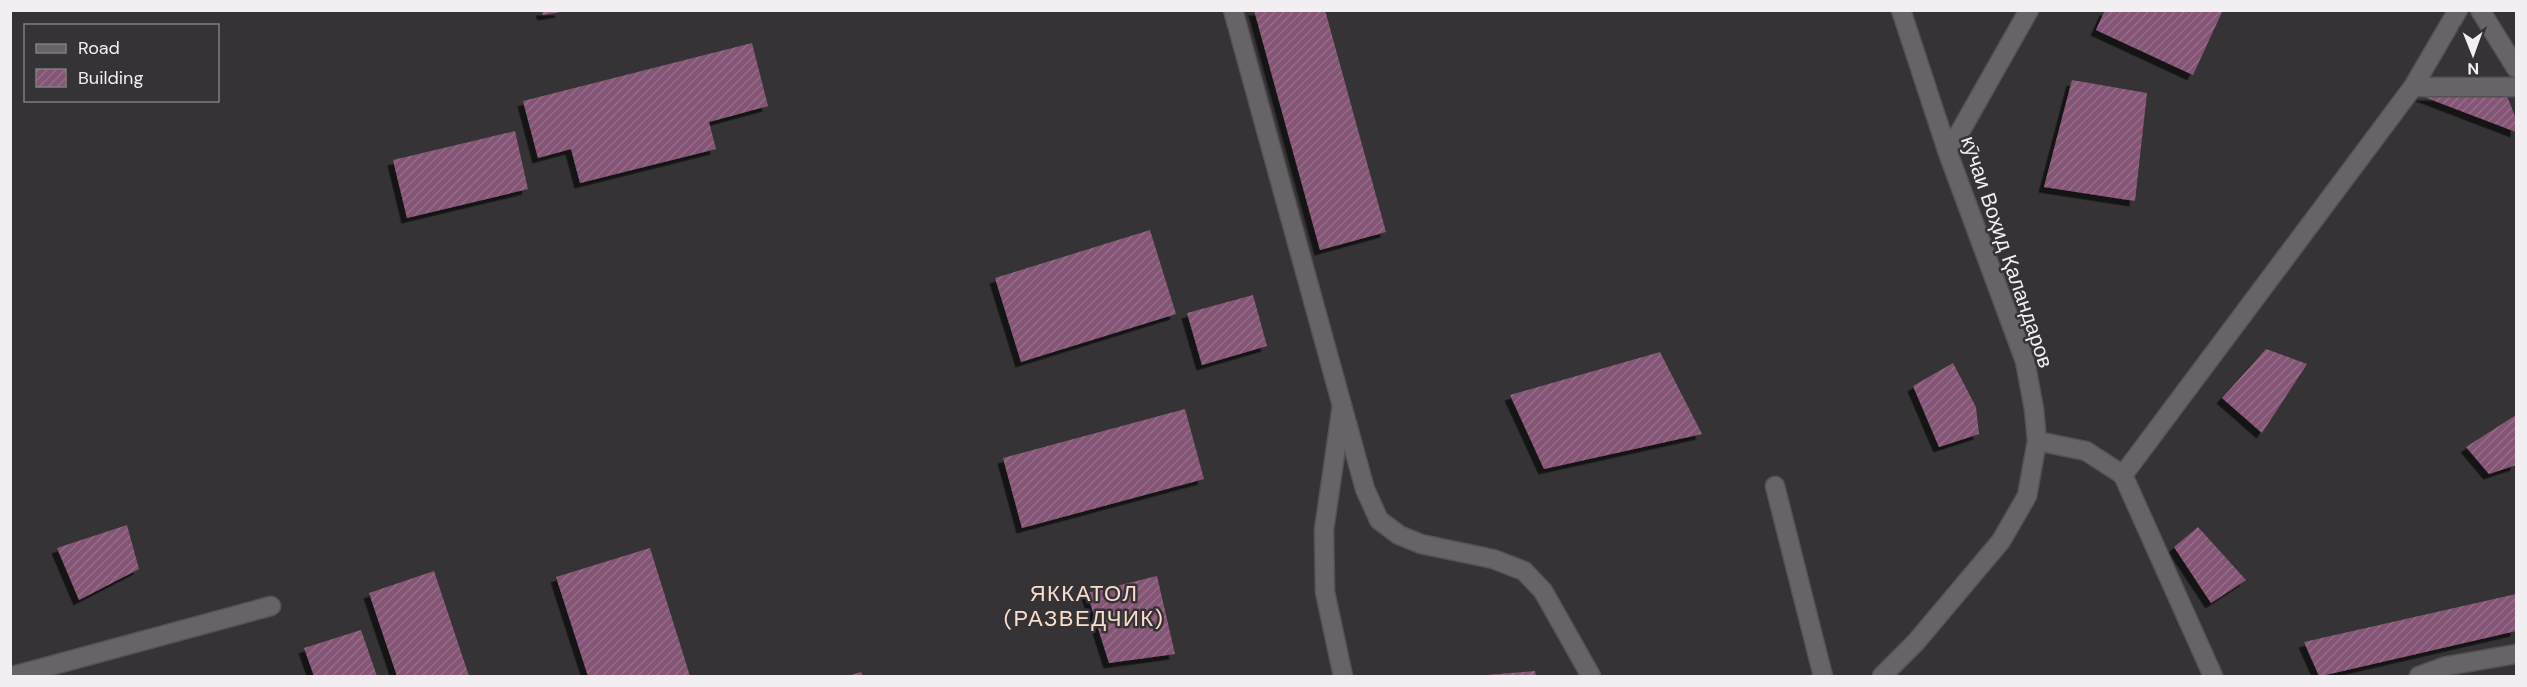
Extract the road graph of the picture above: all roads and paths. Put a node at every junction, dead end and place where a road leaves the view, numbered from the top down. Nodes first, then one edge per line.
1 (1233, 10) edge
2 (1901, 10) edge
3 (2029, 10) edge
4 (2458, 10) edge
5 (2480, 10) edge
6 (2517, 68) edge
7 (2413, 87) junction
8 (2517, 87) edge
9 (1948, 153) junction
10 (1342, 406) junction
11 (2037, 441) junction
12 (2123, 475) junction
13 (1775, 486) dead end
14 (271, 606) dead end
15 (2517, 654) edge
16 (13, 676) edge
17 (1343, 676) edge
18 (1592, 676) edge
19 (1823, 676) edge
20 (1881, 676) edge
21 (2213, 676) edge
22 (2419, 676) edge

1 - 10 street
2 - 9 street, кӯчаи Воҳид Қаландаров
3 - 9 street
4 - 7 street
5 - 6 street
7 - 8 street
7 - 12 street
9 - 11 street, кӯчаи Воҳид Қаландаров
10 - 17 street
10 - 18 street
11 - 12 street
11 - 20 street, кӯчаи Воҳид Қаландаров
12 - 21 street
13 - 19 street
14 - 16 street
15 - 22 street

